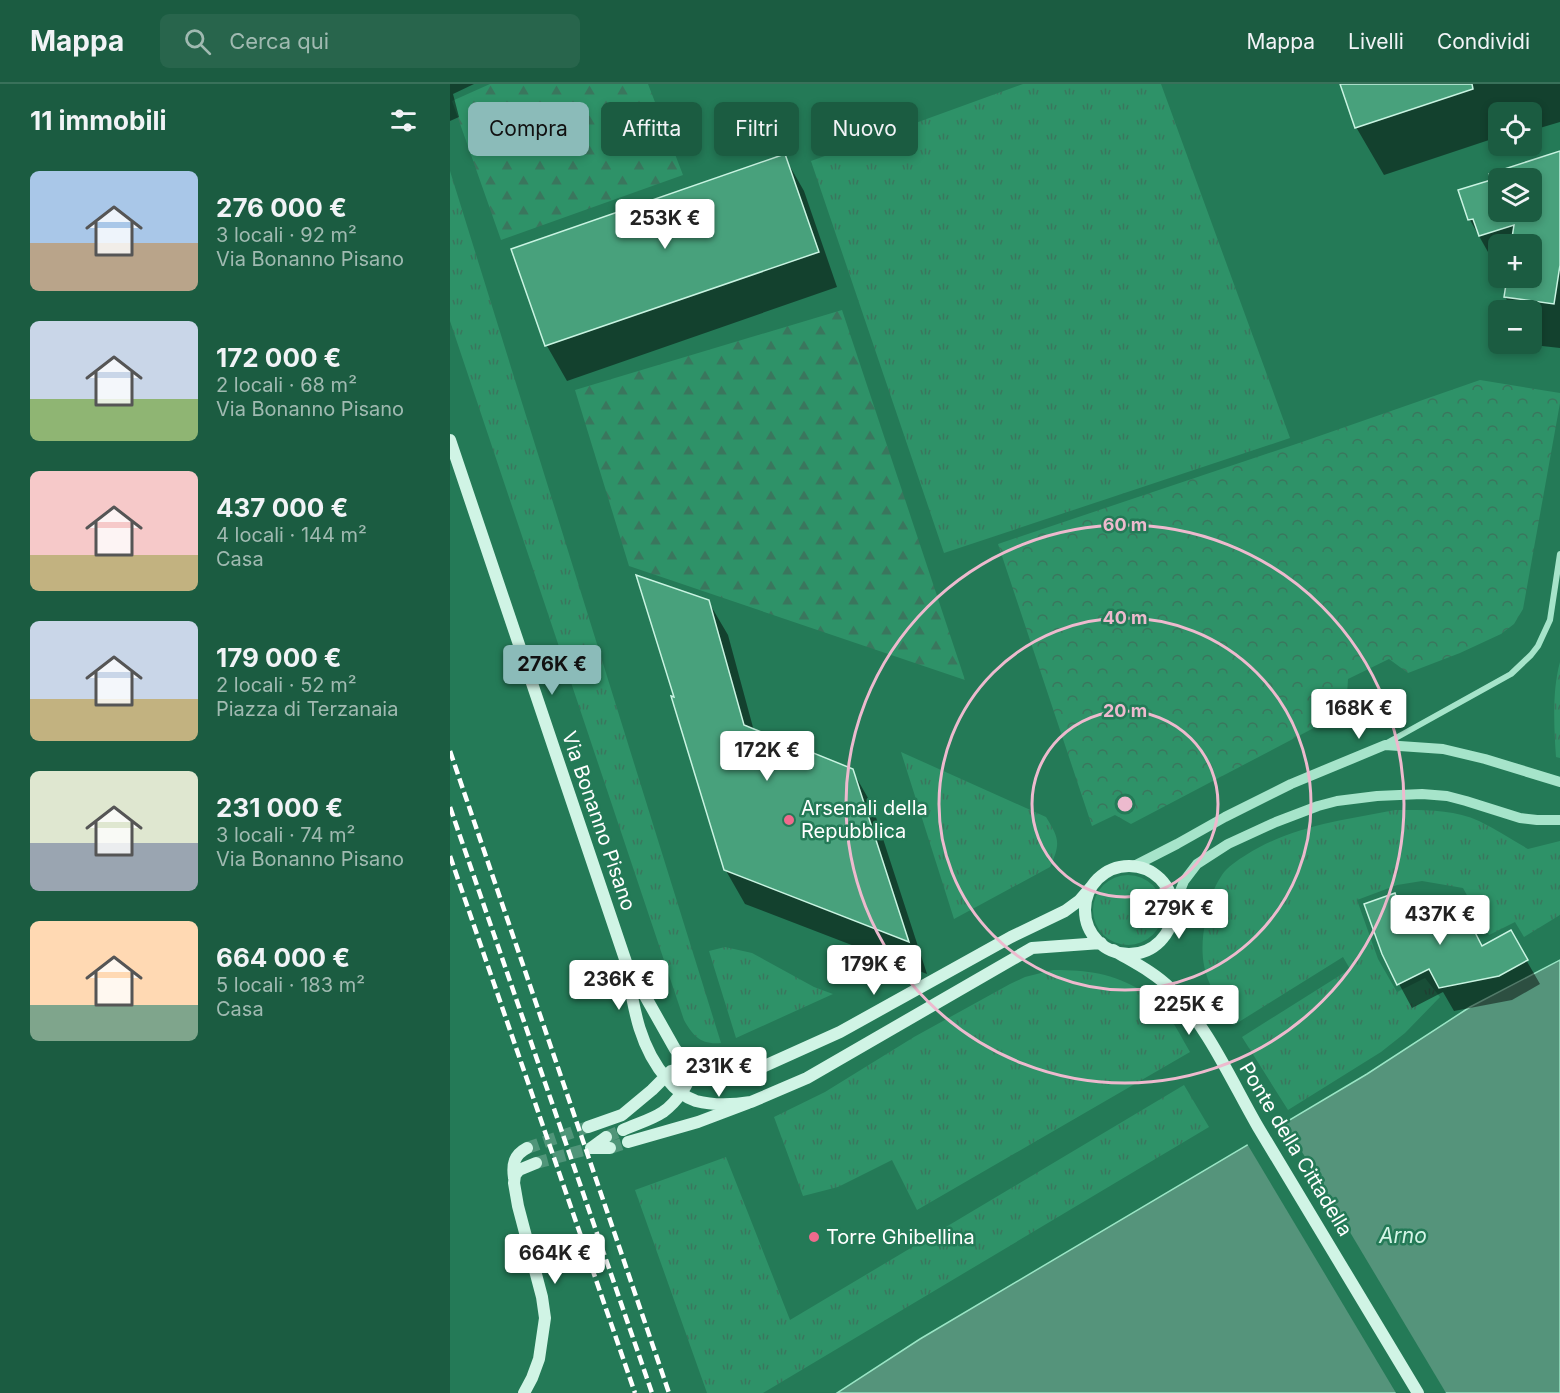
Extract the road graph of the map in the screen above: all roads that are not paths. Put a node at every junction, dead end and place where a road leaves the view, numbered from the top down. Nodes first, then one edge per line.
1 (450, 440) edge
2 (1560, 554) edge
3 (1385, 745) junction
4 (1560, 782) edge
5 (1560, 820) edge
6 (1134, 866) junction
7 (1092, 886) junction
8 (1172, 911) junction
9 (1101, 943) junction
10 (1113, 950) junction
11 (626, 962) junction
12 (693, 1068) junction
13 (665, 1077) junction
14 (681, 1092) junction
15 (751, 1102) junction
16 (588, 1128) tunnel mouth
17 (608, 1142) tunnel mouth
18 (527, 1148) tunnel mouth
19 (591, 1148) tunnel mouth
20 (536, 1163) tunnel mouth
21 (514, 1178) junction
22 (524, 1393) edge
23 (1418, 1393) edge

1 - 11 main road, Via Bonanno Pisano
2 - 3 street
3 - 4 street
3 - 6 street
5 - 8 street
6 - 7 main road
6 - 8 main road
7 - 9 main road
7 - 12 main road
8 - 10 main road
9 - 10 main road
9 - 15 main road
10 - 23 main road, Ponte della Cittadella
11 - 12 main road
11 - 13 main road, Via Bonanno Pisano
12 - 13 main road
12 - 14 main road
13 - 14 main road, Via Bonanno Pisano
13 - 16 main road
14 - 15 main road, Via Bonanno Pisano
14 - 15 main road
17 - 19 main road
18 - 21 main road
20 - 21 main road
21 - 22 main road

